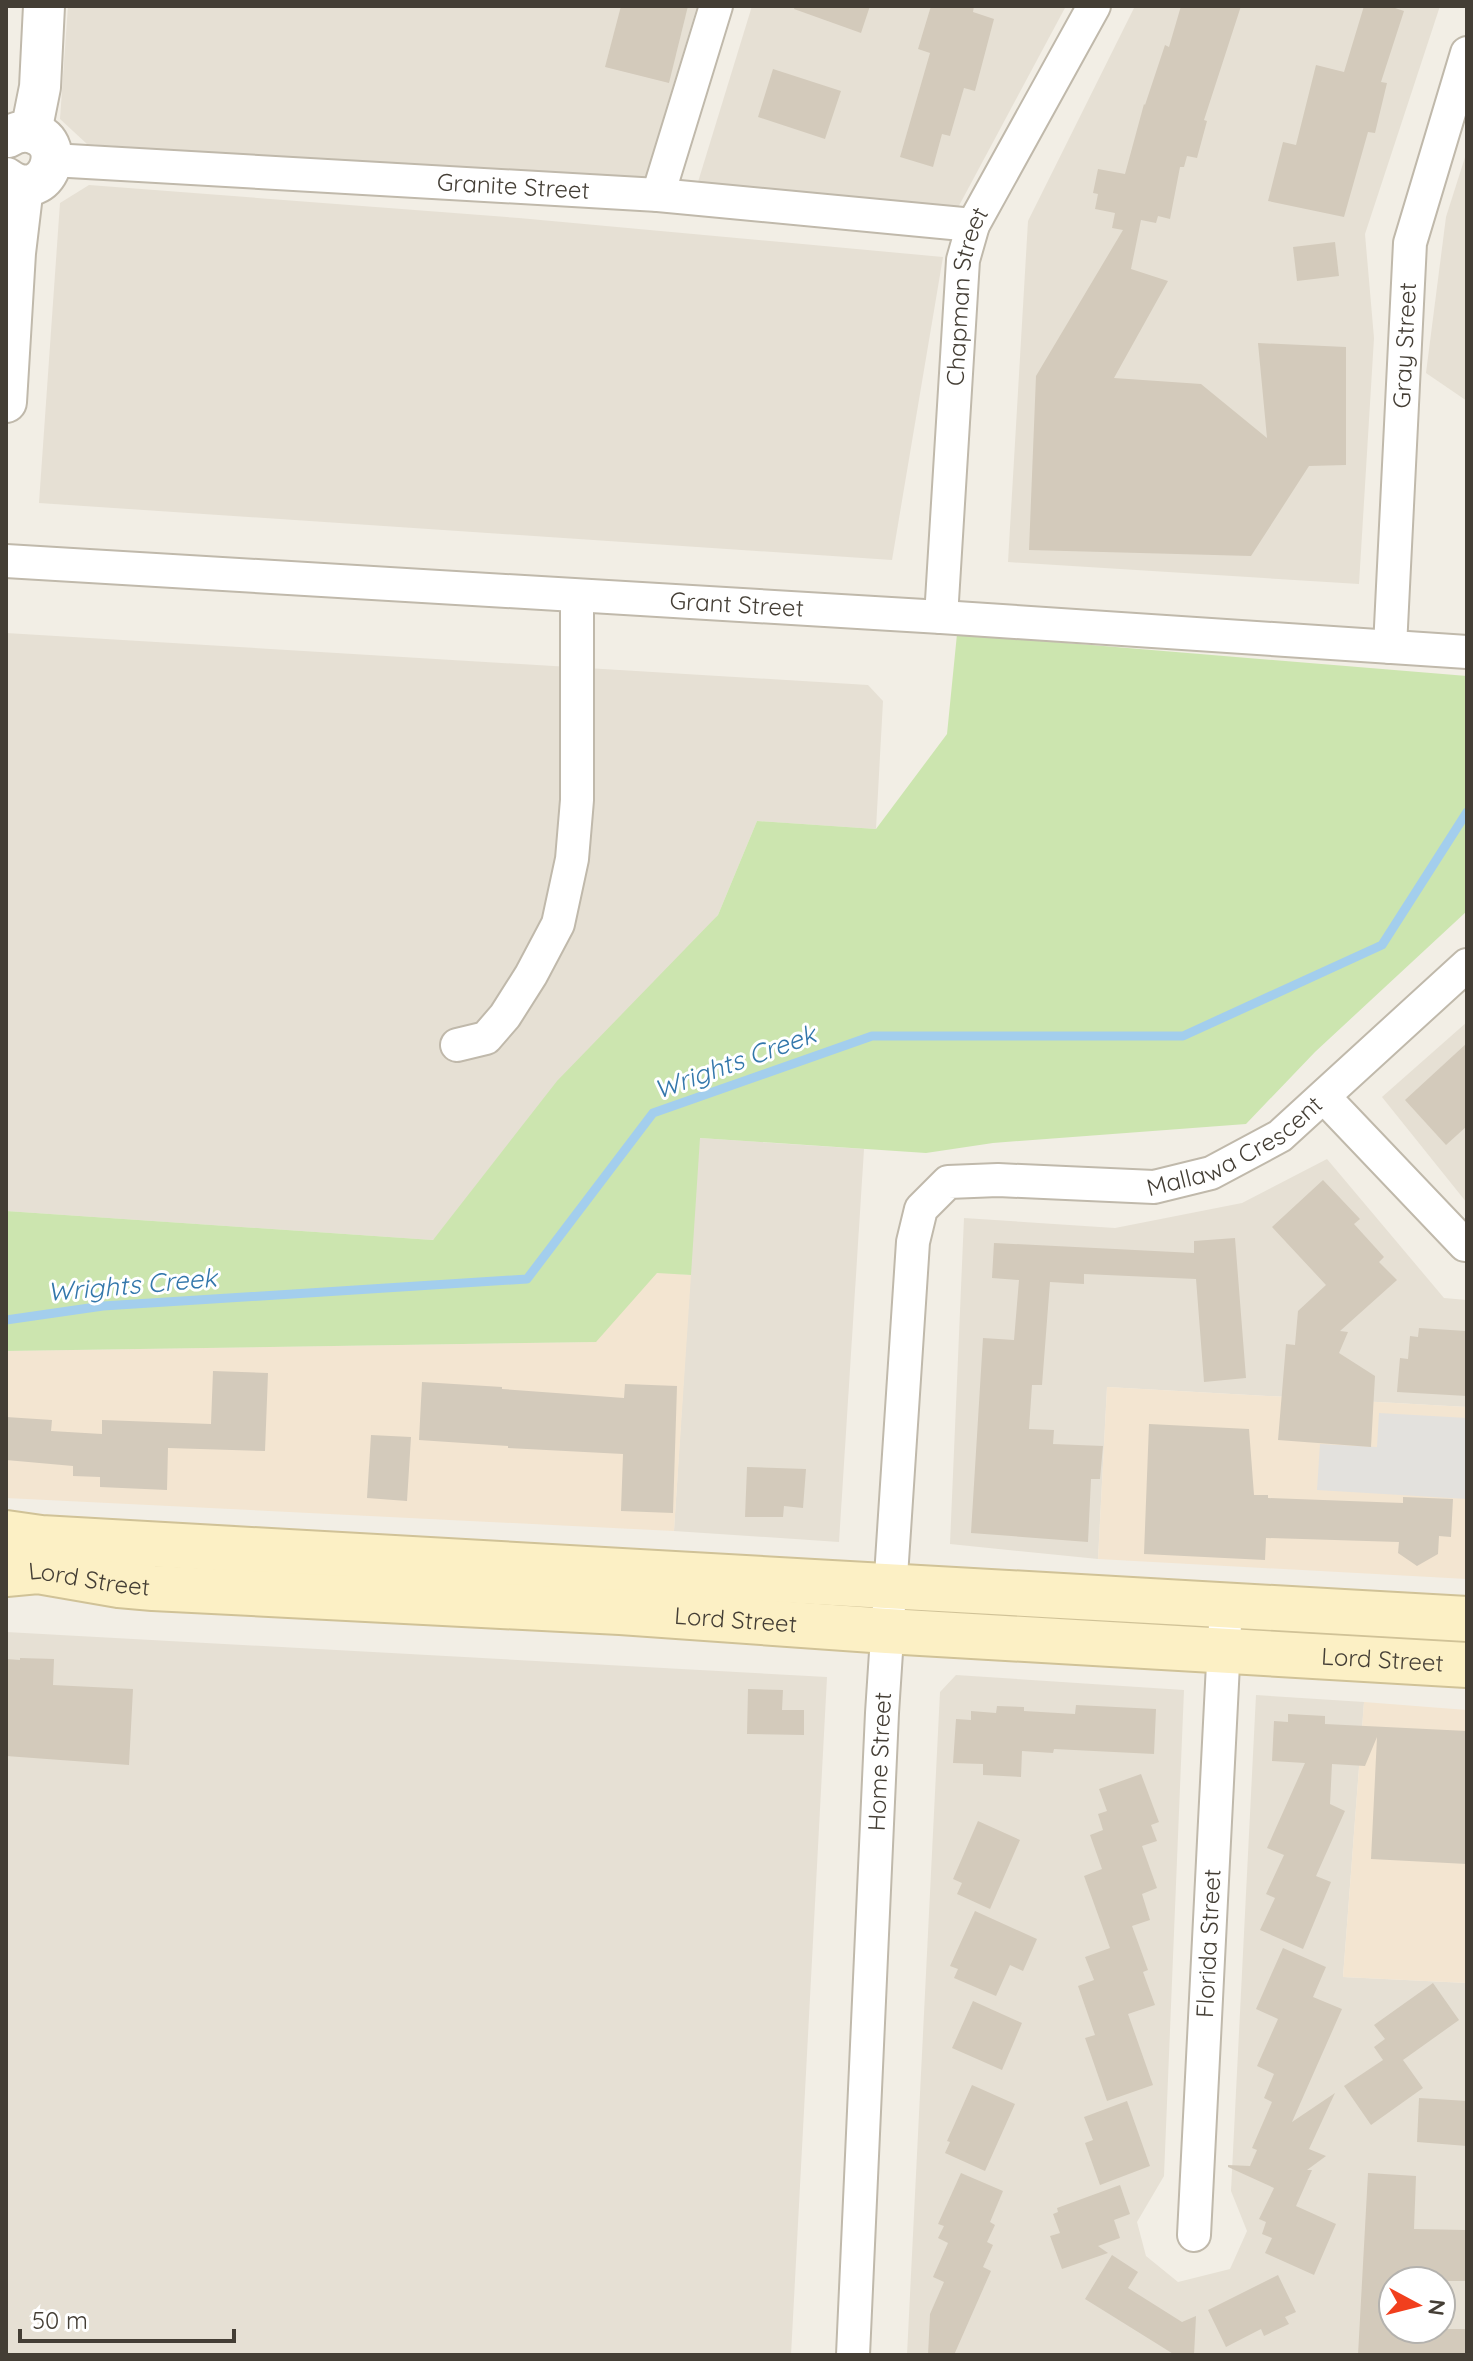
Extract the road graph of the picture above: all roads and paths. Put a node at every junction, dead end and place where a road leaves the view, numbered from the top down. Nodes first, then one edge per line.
1 (44, 6) edge
2 (716, 6) edge
3 (1094, 6) edge
4 (1467, 53) edge
5 (24, 159) edge
6 (658, 195) junction
7 (973, 225) junction
8 (6, 402) edge
9 (6, 561) edge
10 (577, 596) junction
11 (941, 617) junction
12 (1390, 647) junction
13 (1467, 652) edge
14 (1467, 965) edge
15 (457, 1045) dead end
16 (1324, 1097) junction
17 (948, 1182) joint
18 (1465, 1245) edge
19 (6, 1533) edge
20 (6, 1574) edge
21 (890, 1588) junction
22 (1226, 1605) junction
23 (1467, 1619) edge
24 (887, 1631) junction
25 (1223, 1651) junction
26 (1467, 1665) edge
27 (1194, 2235) dead end
28 (853, 2355) edge

1 - 5 street
2 - 6 street
3 - 7 street, Chapman Street
4 - 12 street, Gray Street
5 - 6 street, Granite Street
5 - 8 street
6 - 7 street, Granite Street
7 - 11 street, Chapman Street
9 - 10 street, Grant Street
10 - 11 street, Grant Street
10 - 15 street
11 - 12 street, Grant Street
12 - 13 street, Grant Street
14 - 16 street, Mallawa Crescent
16 - 17 street, Mallawa Crescent
16 - 18 street
17 - 21 street, Home Street
19 - 21 main road, Lord Street
20 - 24 main road, Lord Street
21 - 22 main road, Lord Street
21 - 24 street, Home Street
22 - 23 main road, Lord Street
22 - 25 street, Florida Street
24 - 25 main road, Lord Street
24 - 28 street, Home Street
25 - 26 main road, Lord Street
25 - 27 street, Florida Street

